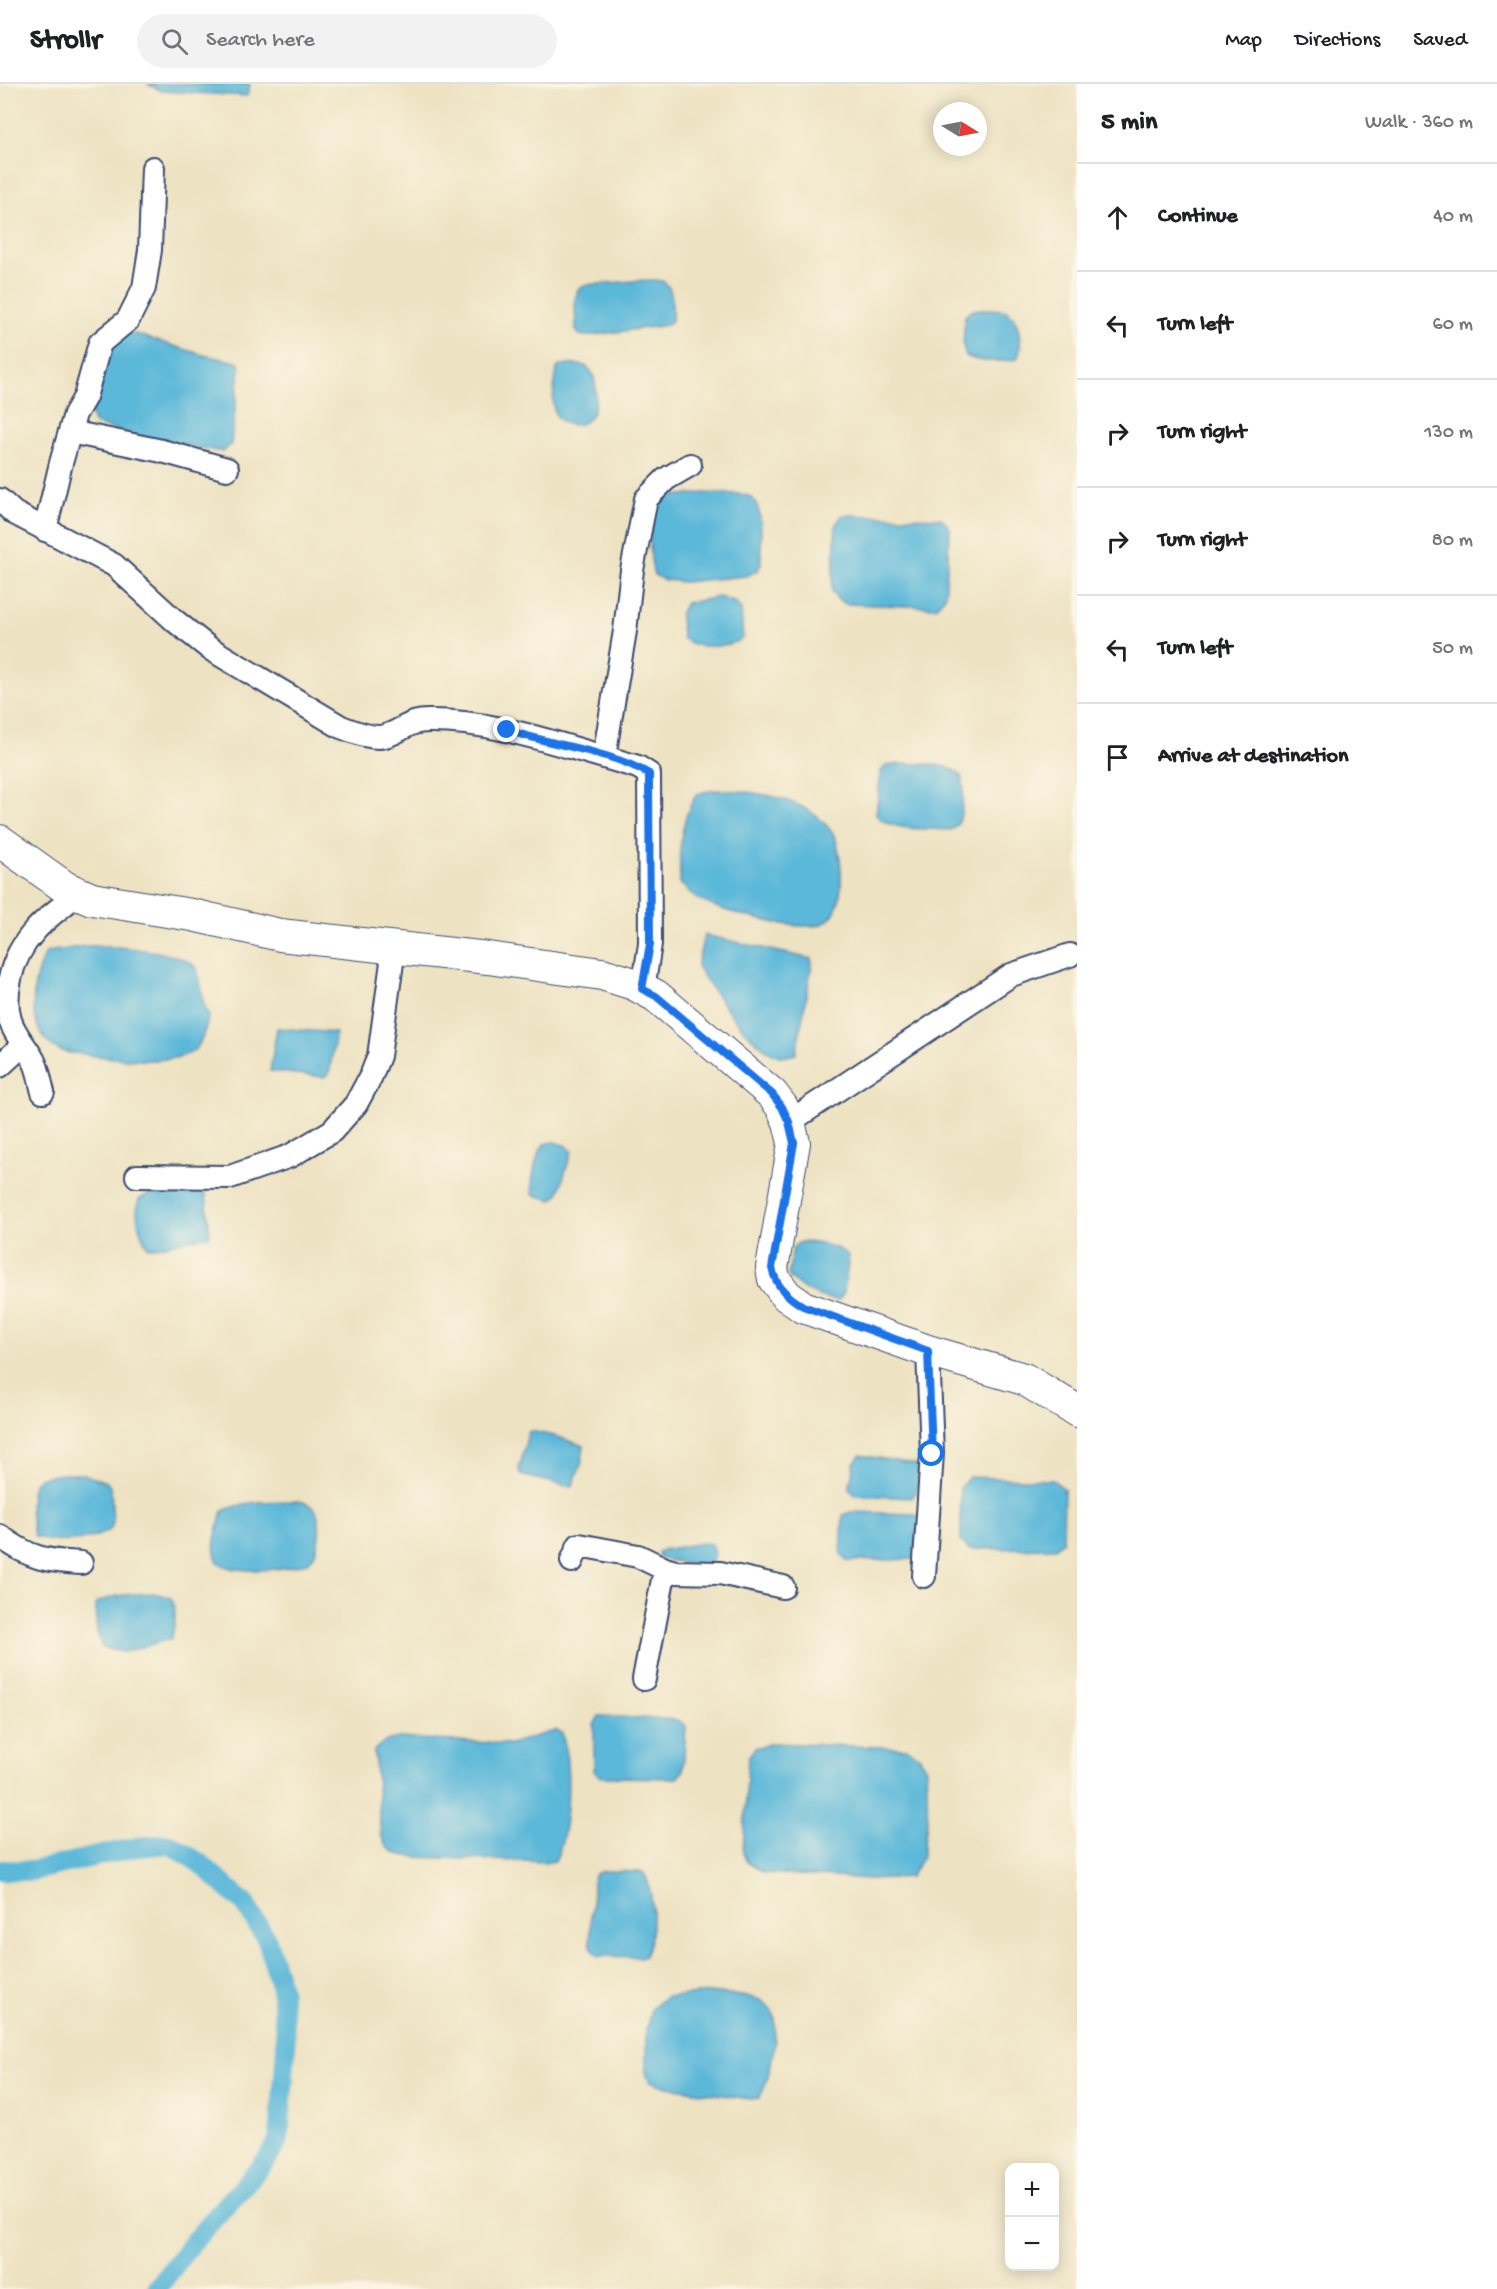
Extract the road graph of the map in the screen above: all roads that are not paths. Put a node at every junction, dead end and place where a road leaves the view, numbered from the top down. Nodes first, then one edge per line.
1 (153, 168) dead end
2 (70, 432) junction
3 (690, 465) dead end
4 (227, 469) dead end
5 (0, 500) edge
6 (45, 530) junction
7 (604, 757) junction
8 (0, 841) edge
9 (78, 894) junction
10 (394, 948) junction
11 (1070, 955) dead end
12 (642, 989) junction
13 (23, 1045) junction
14 (0, 1066) edge
15 (43, 1092) dead end
16 (789, 1122) junction
17 (137, 1176) dead end
18 (928, 1351) junction
19 (1077, 1412) edge
20 (0, 1536) edge
21 (572, 1561) dead end
22 (81, 1563) dead end
23 (665, 1569) junction
24 (924, 1576) dead end
25 (783, 1587) dead end
26 (644, 1679) dead end

1 - 2 street
2 - 4 street
2 - 6 street
3 - 7 street
5 - 6 street
6 - 7 street
7 - 12 street
8 - 9 street
9 - 10 street
9 - 13 street
10 - 12 street
10 - 17 street
11 - 16 street
12 - 16 street
13 - 14 street
13 - 15 street
16 - 18 street
18 - 19 street
18 - 24 street
20 - 22 street
21 - 23 street
23 - 25 street
23 - 26 street

